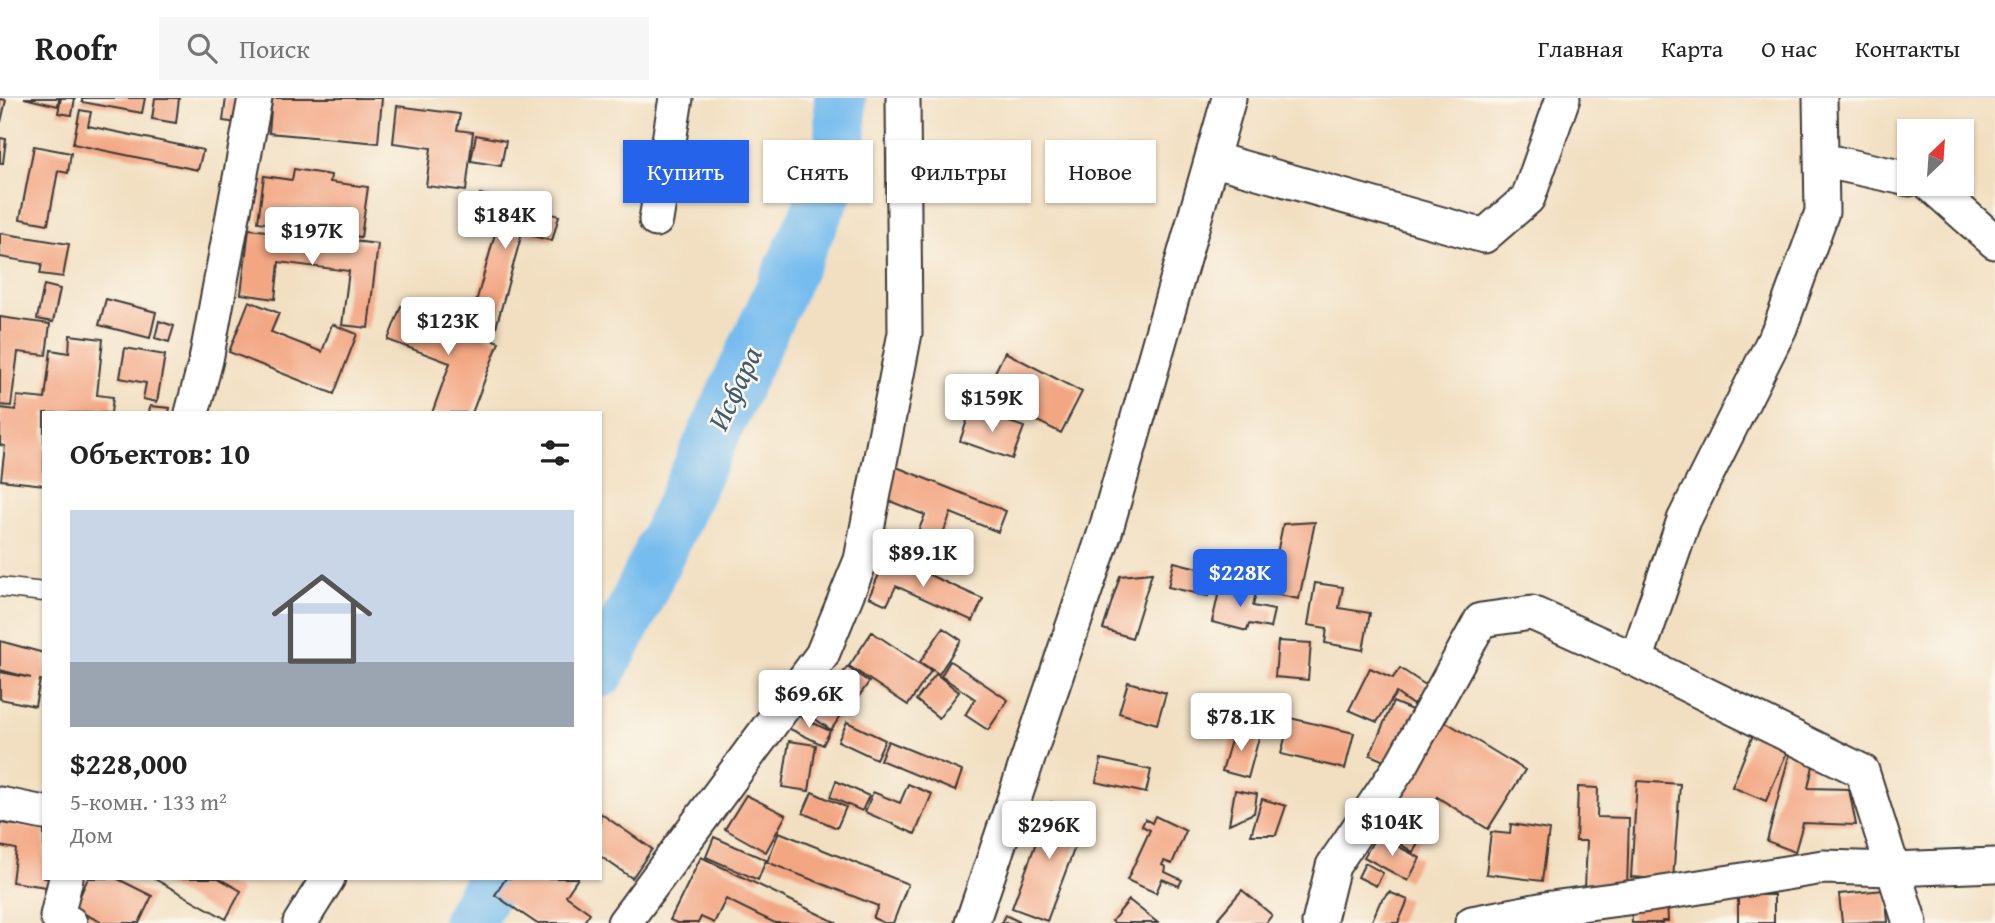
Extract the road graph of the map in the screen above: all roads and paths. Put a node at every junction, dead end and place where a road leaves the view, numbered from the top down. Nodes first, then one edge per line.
1 (255, 98) edge
2 (676, 98) edge
3 (903, 98) edge
4 (1229, 98) edge
5 (1563, 98) edge
6 (1820, 98) edge
7 (1212, 159) junction
8 (1821, 160) junction
9 (1897, 176) edge
10 (1943, 196) edge
11 (656, 220) dead end
12 (1995, 242) edge
13 (193, 411) edge
14 (0, 587) edge
15 (42, 592) edge
16 (1636, 660) junction
17 (0, 804) edge
18 (42, 813) edge
19 (1995, 865) edge
20 (1893, 869) junction
21 (66, 880) edge
22 (327, 880) edge
23 (70, 923) edge
24 (300, 923) edge
25 (625, 923) edge
26 (972, 923) edge
27 (1319, 923) edge
28 (1472, 923) edge
29 (1910, 923) edge

1 - 13 street
2 - 11 street
3 - 25 street
4 - 7 street
5 - 7 street
6 - 8 street
7 - 26 street
8 - 9 street
8 - 16 street
10 - 12 street
14 - 15 lane
16 - 20 street
16 - 27 street
17 - 18 street
19 - 20 street
20 - 28 street
20 - 29 street
21 - 23 street
22 - 24 street

